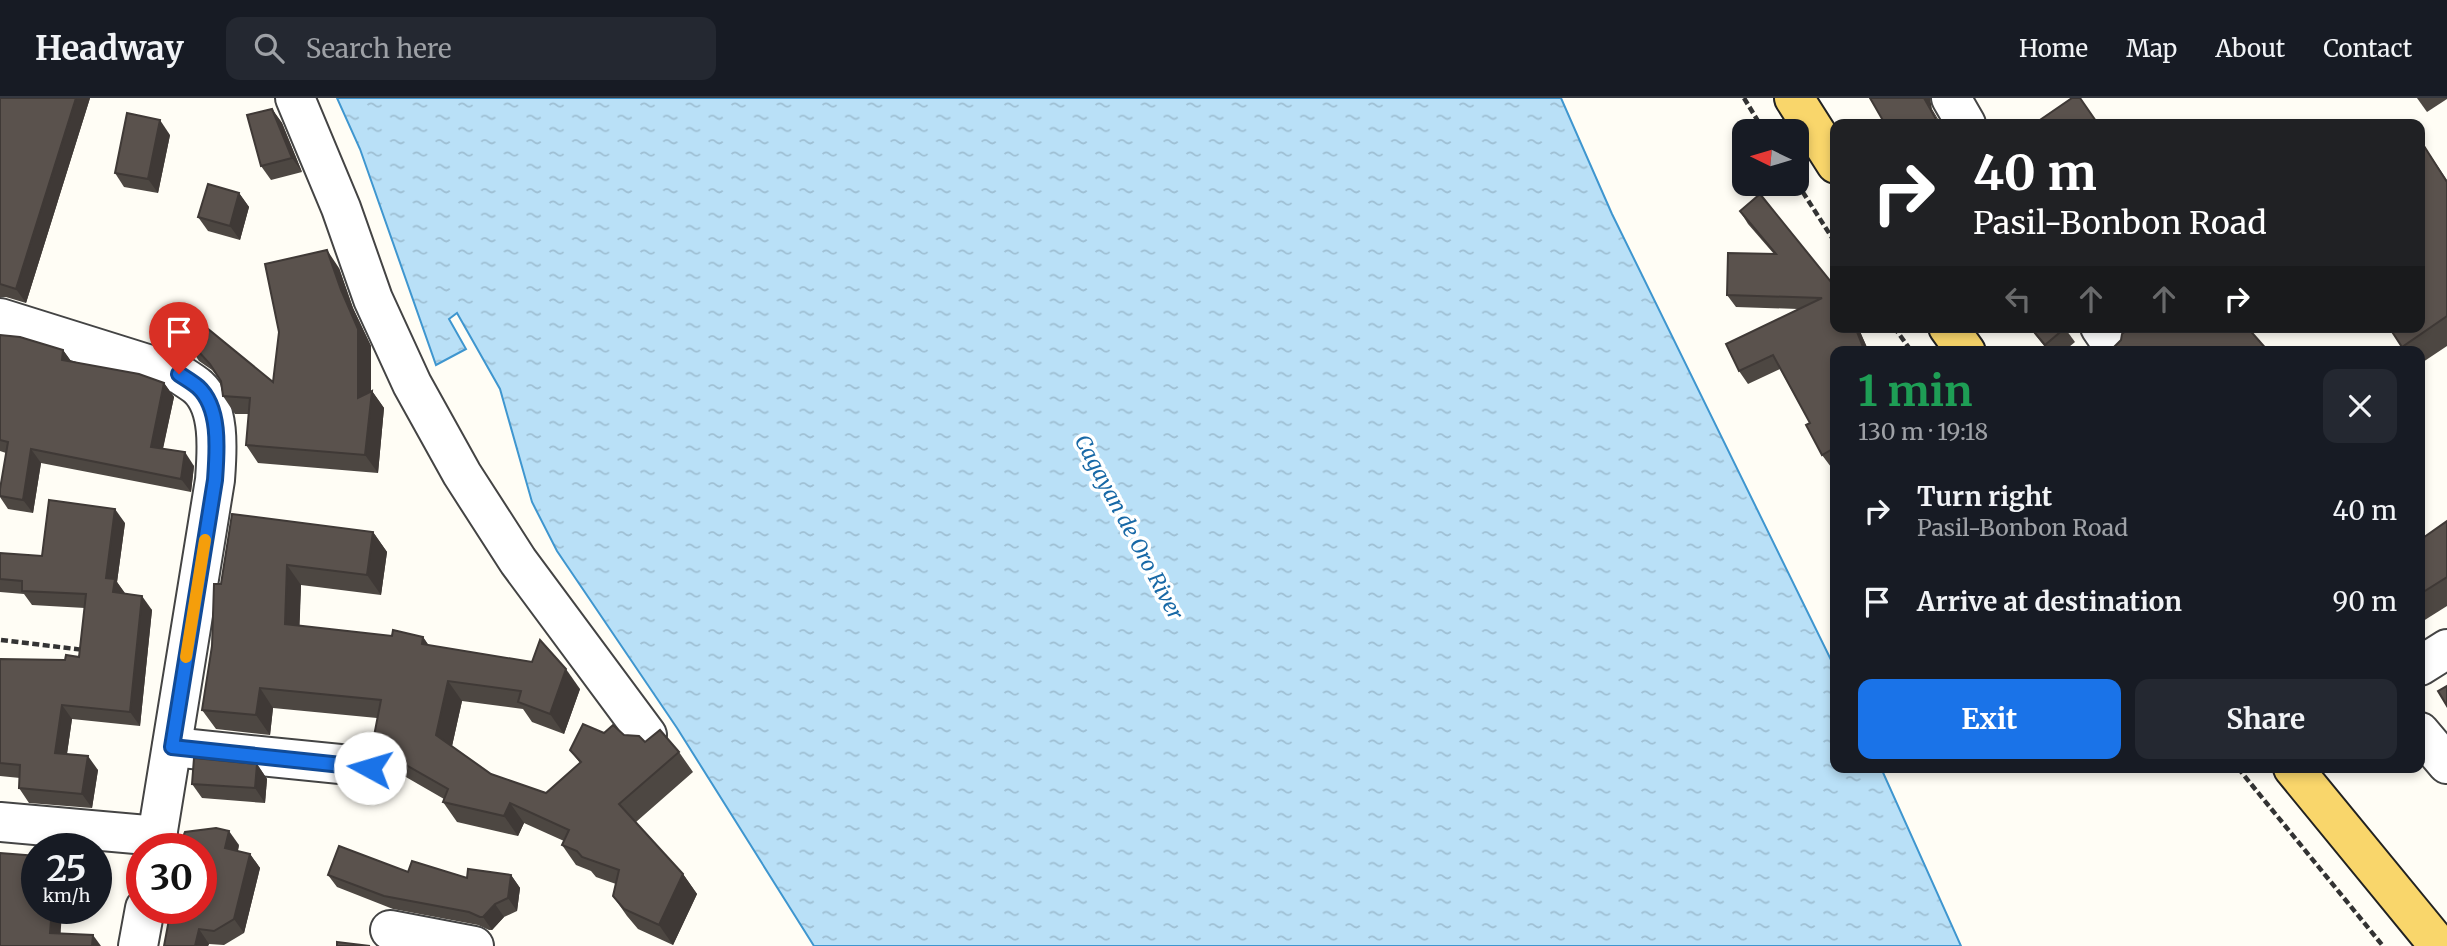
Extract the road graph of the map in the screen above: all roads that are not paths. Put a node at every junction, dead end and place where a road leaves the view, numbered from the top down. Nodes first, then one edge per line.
1 (295, 98) edge
2 (1794, 98) edge
3 (1951, 98) edge
4 (1963, 119) edge
5 (1830, 155) edge
6 (0, 318) edge
7 (2447, 649) edge
8 (2425, 663) edge
9 (647, 735) dead end
10 (2425, 738) edge
11 (172, 747) junction
12 (2447, 764) edge
13 (370, 768) dead end
14 (2297, 773) edge
15 (0, 822) edge
16 (158, 833) edge
17 (126, 838) edge
18 (142, 924) edge
19 (390, 930) dead end
20 (138, 946) edge
21 (474, 946) edge
22 (2439, 946) edge

1 - 9 street
2 - 5 main road
3 - 4 street
6 - 11 street
7 - 8 street
10 - 12 street
11 - 13 street
11 - 16 street
14 - 22 main road
15 - 17 street
18 - 20 street
19 - 21 street

